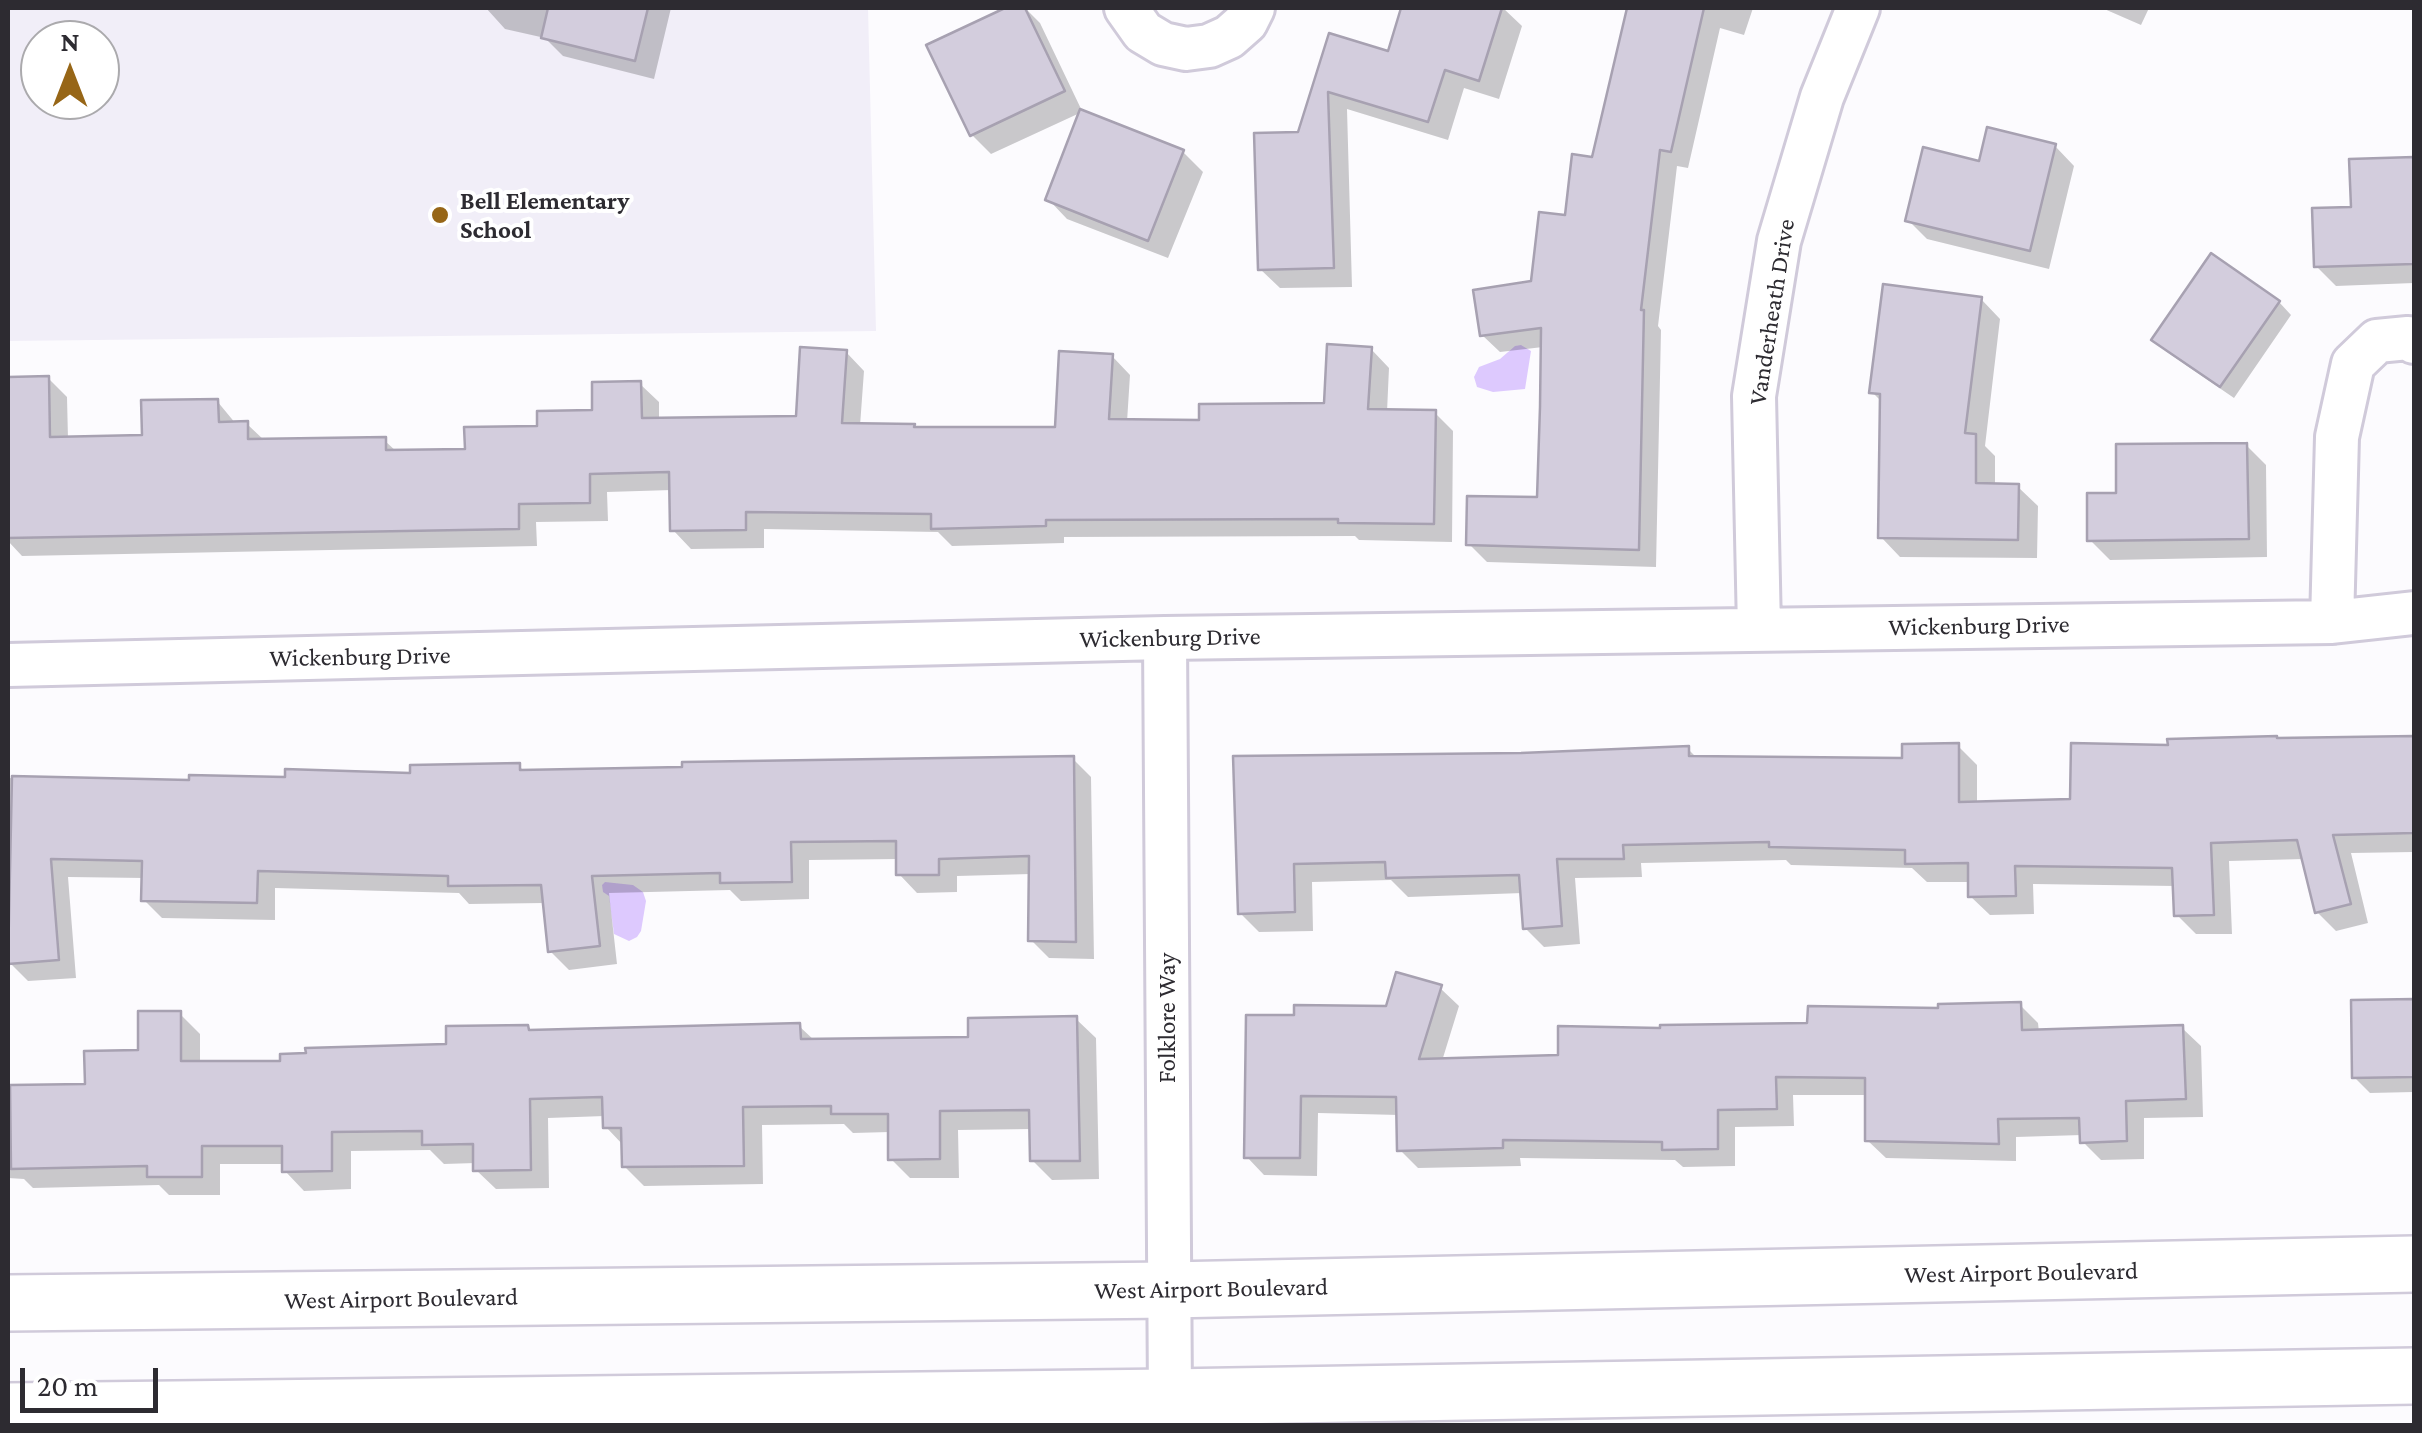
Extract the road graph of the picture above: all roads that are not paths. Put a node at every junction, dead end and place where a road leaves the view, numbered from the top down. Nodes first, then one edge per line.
1 (1126, 8) edge
2 (1253, 8) edge
3 (1858, 8) edge
4 (2414, 342) edge
5 (2414, 613) edge
6 (2332, 622) junction
7 (1759, 629) junction
8 (1165, 638) junction
9 (8, 665) edge
10 (2414, 1264) edge
11 (1169, 1290) junction
12 (8, 1303) edge
13 (2414, 1376) edge
14 (1170, 1397) junction
15 (8, 1411) edge

1 - 2 street
3 - 7 street, Vanderheath Drive
4 - 6 street
5 - 6 street, Wickenburg Drive
6 - 7 street, Wickenburg Drive
7 - 8 street, Wickenburg Drive
8 - 9 street, Wickenburg Drive
8 - 11 street, Folklore Way
10 - 11 main road, West Airport Boulevard
11 - 12 main road, West Airport Boulevard
11 - 14 street, Folklore Way
13 - 14 main road
14 - 15 main road

